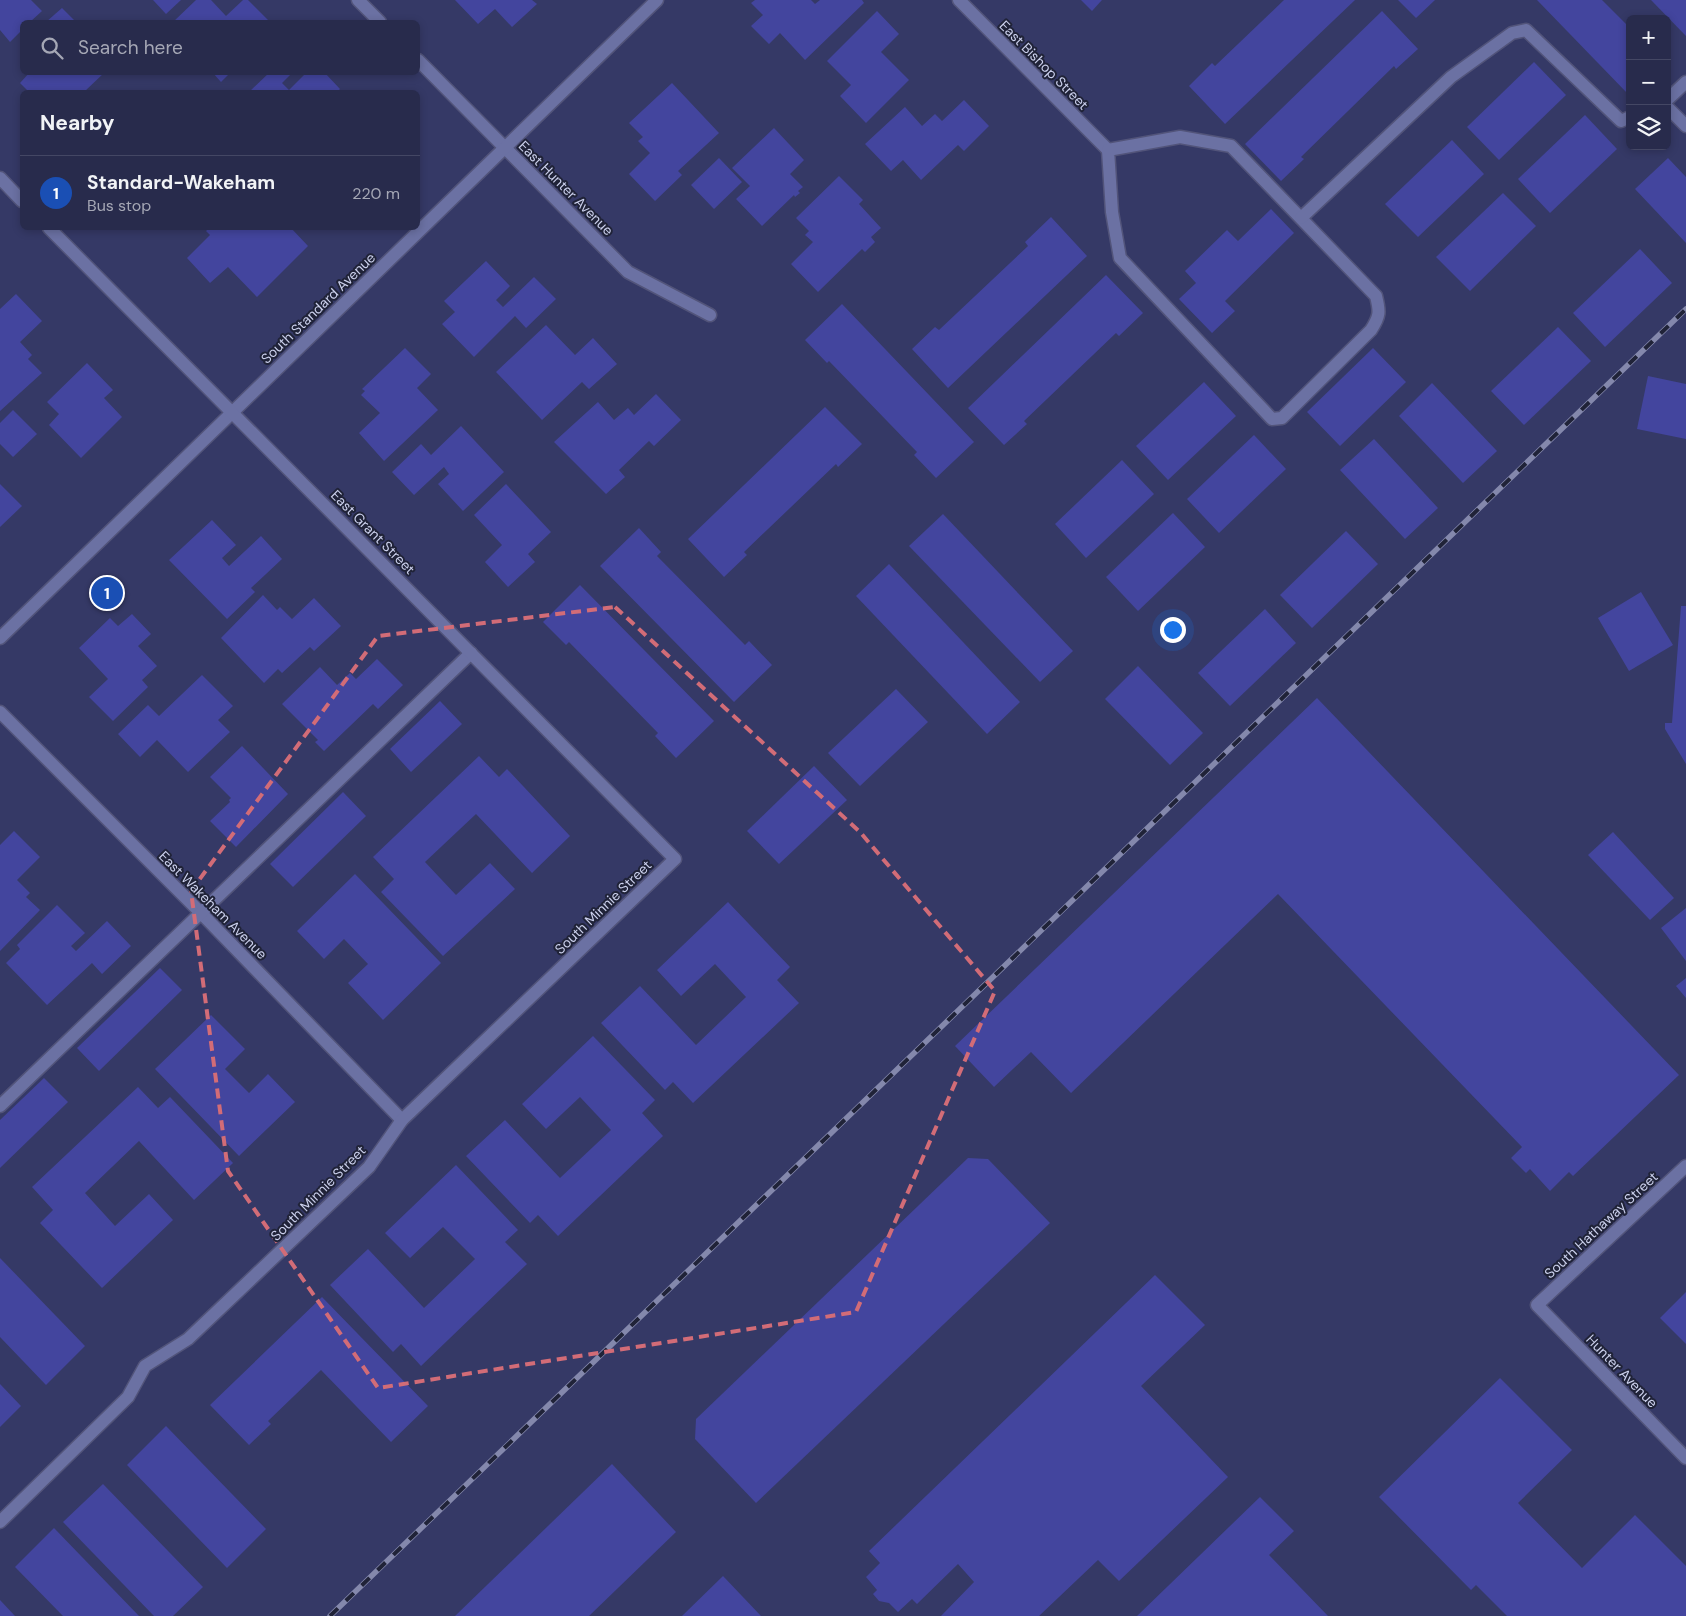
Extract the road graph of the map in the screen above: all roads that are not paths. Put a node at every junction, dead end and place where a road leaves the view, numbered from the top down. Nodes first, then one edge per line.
1 (358, 0) edge
2 (960, 0) edge
3 (655, 1) edge
4 (378, 20) edge
5 (420, 62) edge
6 (1686, 82) edge
7 (1671, 96) edge
8 (1671, 111) edge
9 (1626, 119) edge
10 (1686, 126) edge
11 (505, 148) junction
12 (1108, 150) junction
13 (0, 178) edge
14 (20, 199) edge
15 (1301, 218) junction
16 (51, 230) edge
17 (420, 230) edge
18 (420, 230) edge
19 (710, 315) dead end
20 (231, 412) junction
21 (0, 638) edge
22 (471, 653) junction
23 (0, 712) edge
24 (675, 859) joint
25 (201, 913) junction
26 (0, 1106) edge
27 (402, 1120) junction
28 (1686, 1166) edge
29 (1537, 1305) joint
30 (1686, 1458) edge
31 (0, 1522) edge

1 - 4 street
2 - 12 street, East Bishop Street
3 - 11 street, South Standard Avenue
5 - 11 street, East Hunter Avenue
6 - 7 street
8 - 10 street
9 - 15 street
11 - 17 street, South Standard Avenue
11 - 19 street, East Hunter Avenue
12 - 15 street
12 - 15 street
13 - 14 street
16 - 20 street, East Grant Street
18 - 20 street, South Standard Avenue
20 - 21 street, South Standard Avenue
20 - 22 street, East Grant Street
22 - 24 street, East Grant Street
22 - 25 street
23 - 25 street, East Wakeham Avenue
24 - 27 street, South Minnie Street
25 - 26 street
25 - 27 street, East Wakeham Avenue
27 - 31 street, South Minnie Street
28 - 29 street, South Hathaway Street
29 - 30 street, Hunter Avenue

